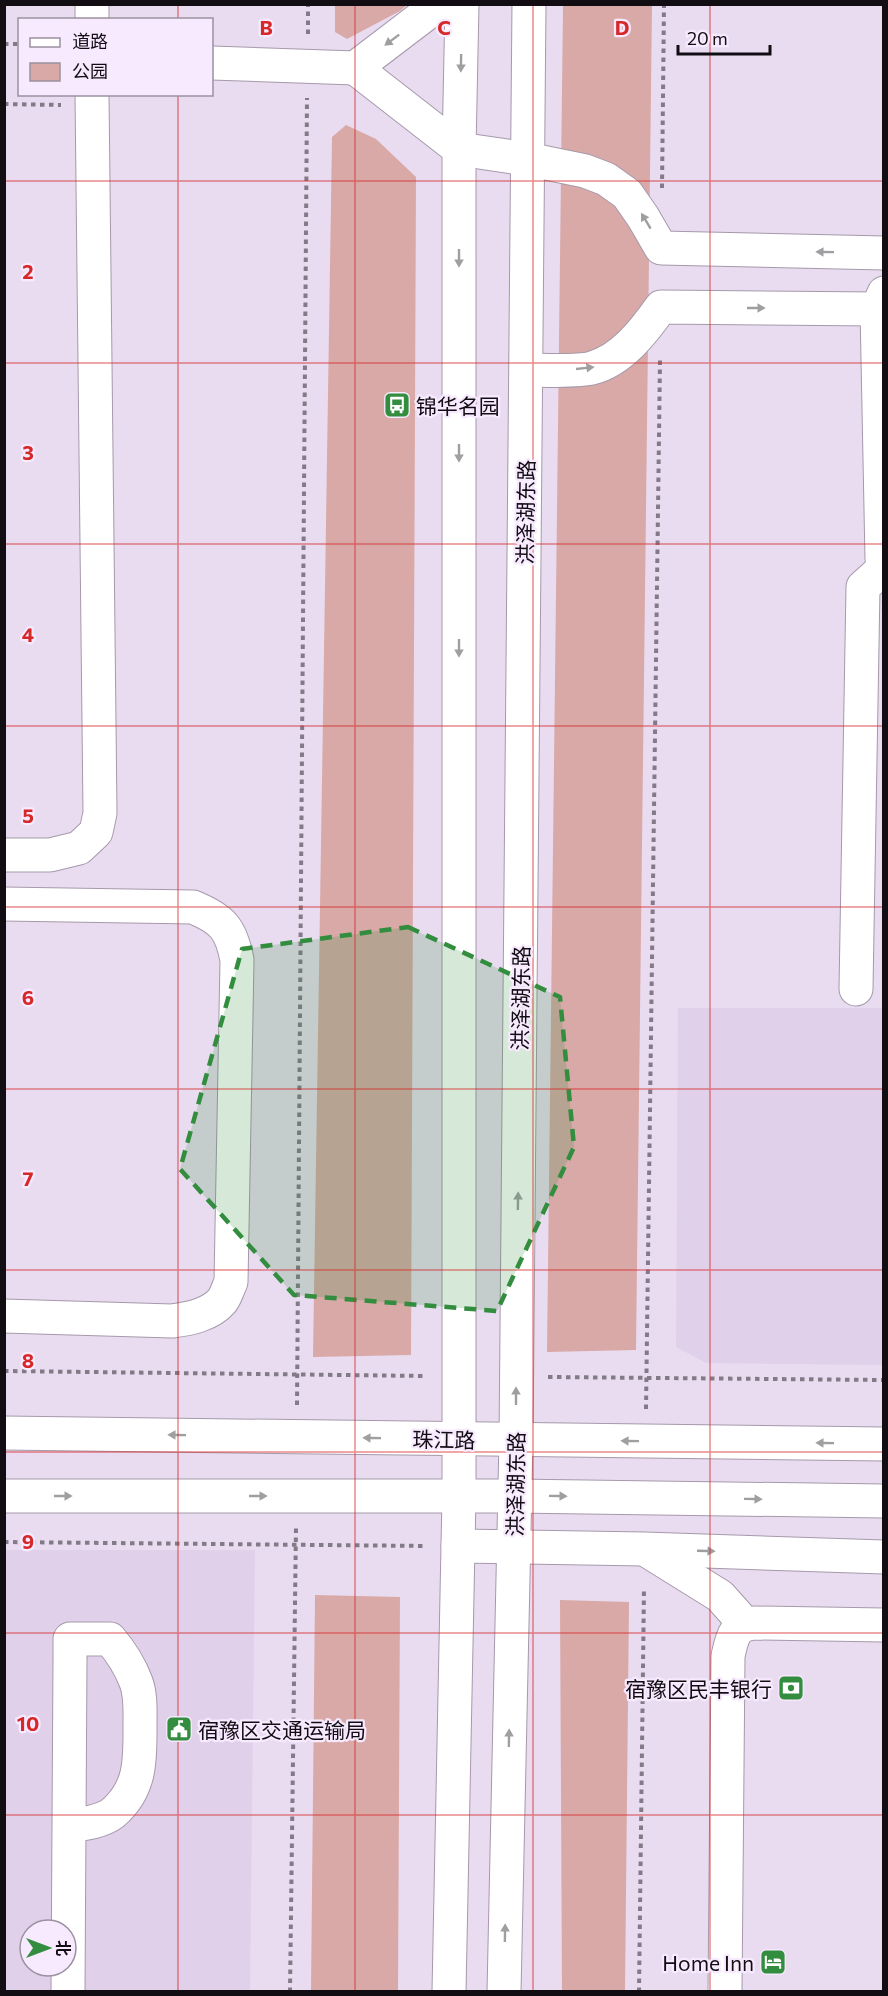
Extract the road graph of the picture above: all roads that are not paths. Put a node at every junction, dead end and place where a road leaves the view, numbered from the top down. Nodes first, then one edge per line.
1 (439, 4) edge
2 (462, 4) edge
3 (529, 4) edge
4 (213, 63) edge
5 (355, 68) junction
6 (92, 100) edge
7 (459, 149) junction
8 (527, 159) junction
9 (884, 253) edge
10 (880, 301) edge
11 (527, 370) junction
12 (884, 561) edge
13 (884, 567) edge
14 (4, 855) edge
15 (4, 904) edge
16 (856, 989) dead end
17 (4, 1316) edge
18 (4, 1433) edge
19 (458, 1439) junction
20 (516, 1440) junction
21 (884, 1444) edge
22 (4, 1496) edge
23 (459, 1496) junction
24 (514, 1496) junction
25 (884, 1501) edge
26 (458, 1546) junction
27 (513, 1547) junction
28 (645, 1549) junction
29 (884, 1557) edge
30 (745, 1624) junction
31 (884, 1625) edge
32 (69, 1826) junction
33 (68, 1992) edge
34 (449, 1992) edge
35 (504, 1992) edge
36 (725, 1992) edge

1 -> 5 main road
2 -> 7 main road
3 - 8 main road, 洪泽湖东路
4 - 5 main road
5 - 7 main road
6 - 14 main road
7 - 8 main road
7 -> 19 main road
9 -> 8 main road
8 - 11 main road, 洪泽湖东路
11 -> 10 main road
10 - 12 main road
20 -> 11 main road, 洪泽湖东路
13 - 16 main road
15 - 17 main road
19 -> 18 main road, 珠江路
19 - 20 main road, 珠江路
19 - 23 main road
21 -> 20 main road, 珠江路
20 - 24 main road, 洪泽湖东路
22 -> 23 main road
23 - 24 main road
23 - 26 main road
24 -> 25 main road
24 - 27 main road, 洪泽湖东路
26 - 27 main road
26 - 34 main road
27 - 28 main road
35 -> 27 main road, 洪泽湖东路
28 -> 29 main road
28 - 30 main road
30 - 31 main road
30 - 36 main road
32 - 32 main road
32 - 33 main road

